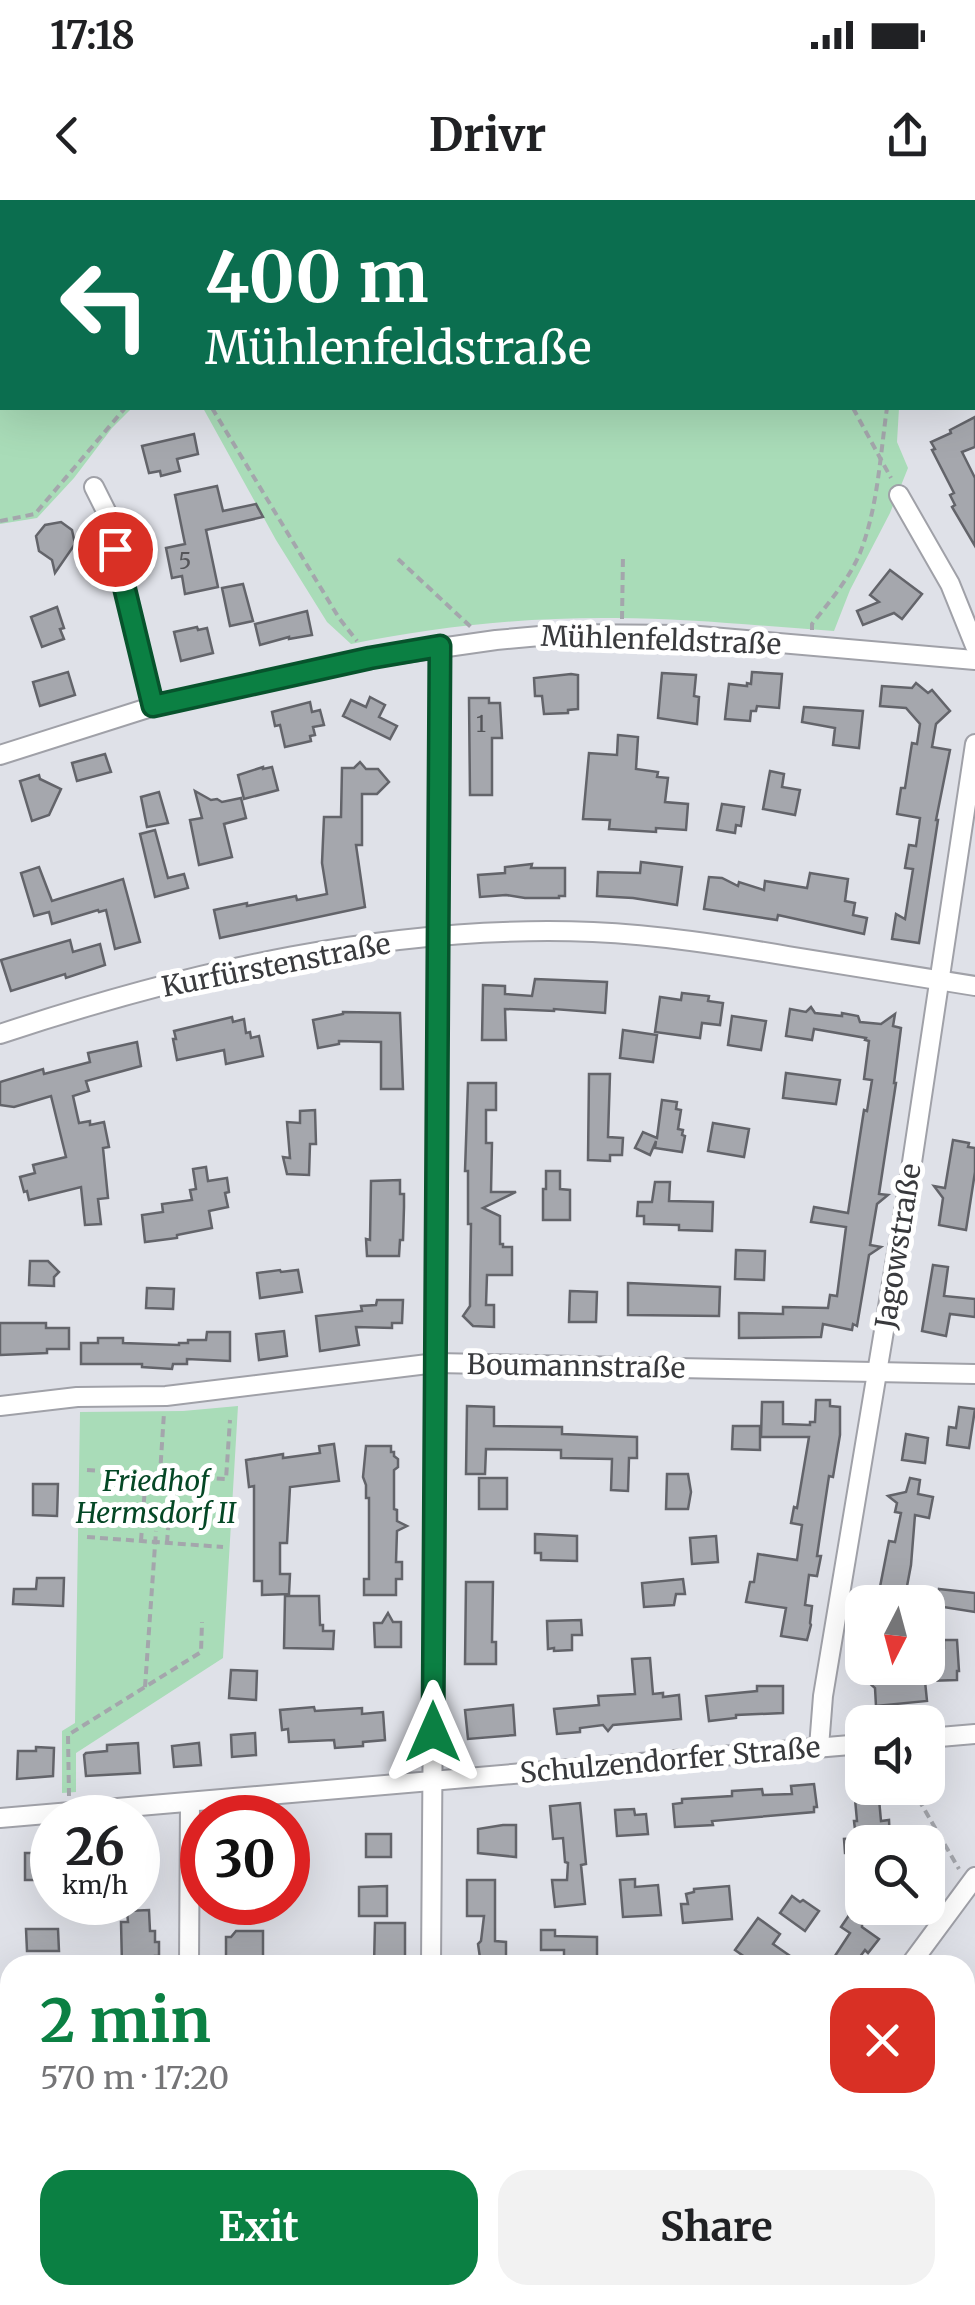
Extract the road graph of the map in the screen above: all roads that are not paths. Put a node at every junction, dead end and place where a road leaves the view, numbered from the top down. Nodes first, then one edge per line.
1 (94, 487) dead end
2 (899, 495) road end
3 (440, 646) junction
4 (975, 646) edge
5 (975, 660) edge
6 (153, 706) junction
7 (975, 744) edge
8 (0, 755) edge
9 (440, 937) junction
10 (940, 980) junction
11 (975, 986) edge
12 (0, 1034) edge
13 (436, 1364) junction
14 (877, 1372) junction
15 (975, 1374) edge
16 (0, 1406) edge
17 (975, 1734) edge
18 (945, 1737) edge
19 (845, 1745) edge
20 (819, 1747) junction
21 (432, 1781) junction
22 (278, 1795) edge
23 (180, 1804) edge
24 (0, 1818) edge
25 (967, 1873) edge
26 (189, 1925) edge
27 (189, 1955) edge
28 (432, 1955) edge
29 (916, 1955) edge

1 - 6 street
2 - 4 street
3 - 5 street, Mühlenfeldstraße
3 - 6 street, Mühlenfeldstraße
3 - 9 street
6 - 8 street, Mühlenfeldstraße
7 - 10 street, Jagowstraße
9 - 10 street, Kurfürstenstraße
9 - 12 street, Kurfürstenstraße
9 - 13 street
10 - 11 street, Kurfürstenstraße
10 - 14 street, Jagowstraße
13 - 14 street, Boumannstraße
13 - 16 street, Boumannstraße
13 - 21 street
14 - 15 street, Boumannstraße
14 - 20 street, Jagowstraße
17 - 18 street
19 - 20 street, Schulzendorfer Straße
20 - 21 street, Schulzendorfer Straße
21 - 22 street, Schulzendorfer Straße
21 - 28 street
23 - 24 street, Schulzendorfer Straße
25 - 29 street
26 - 27 street

